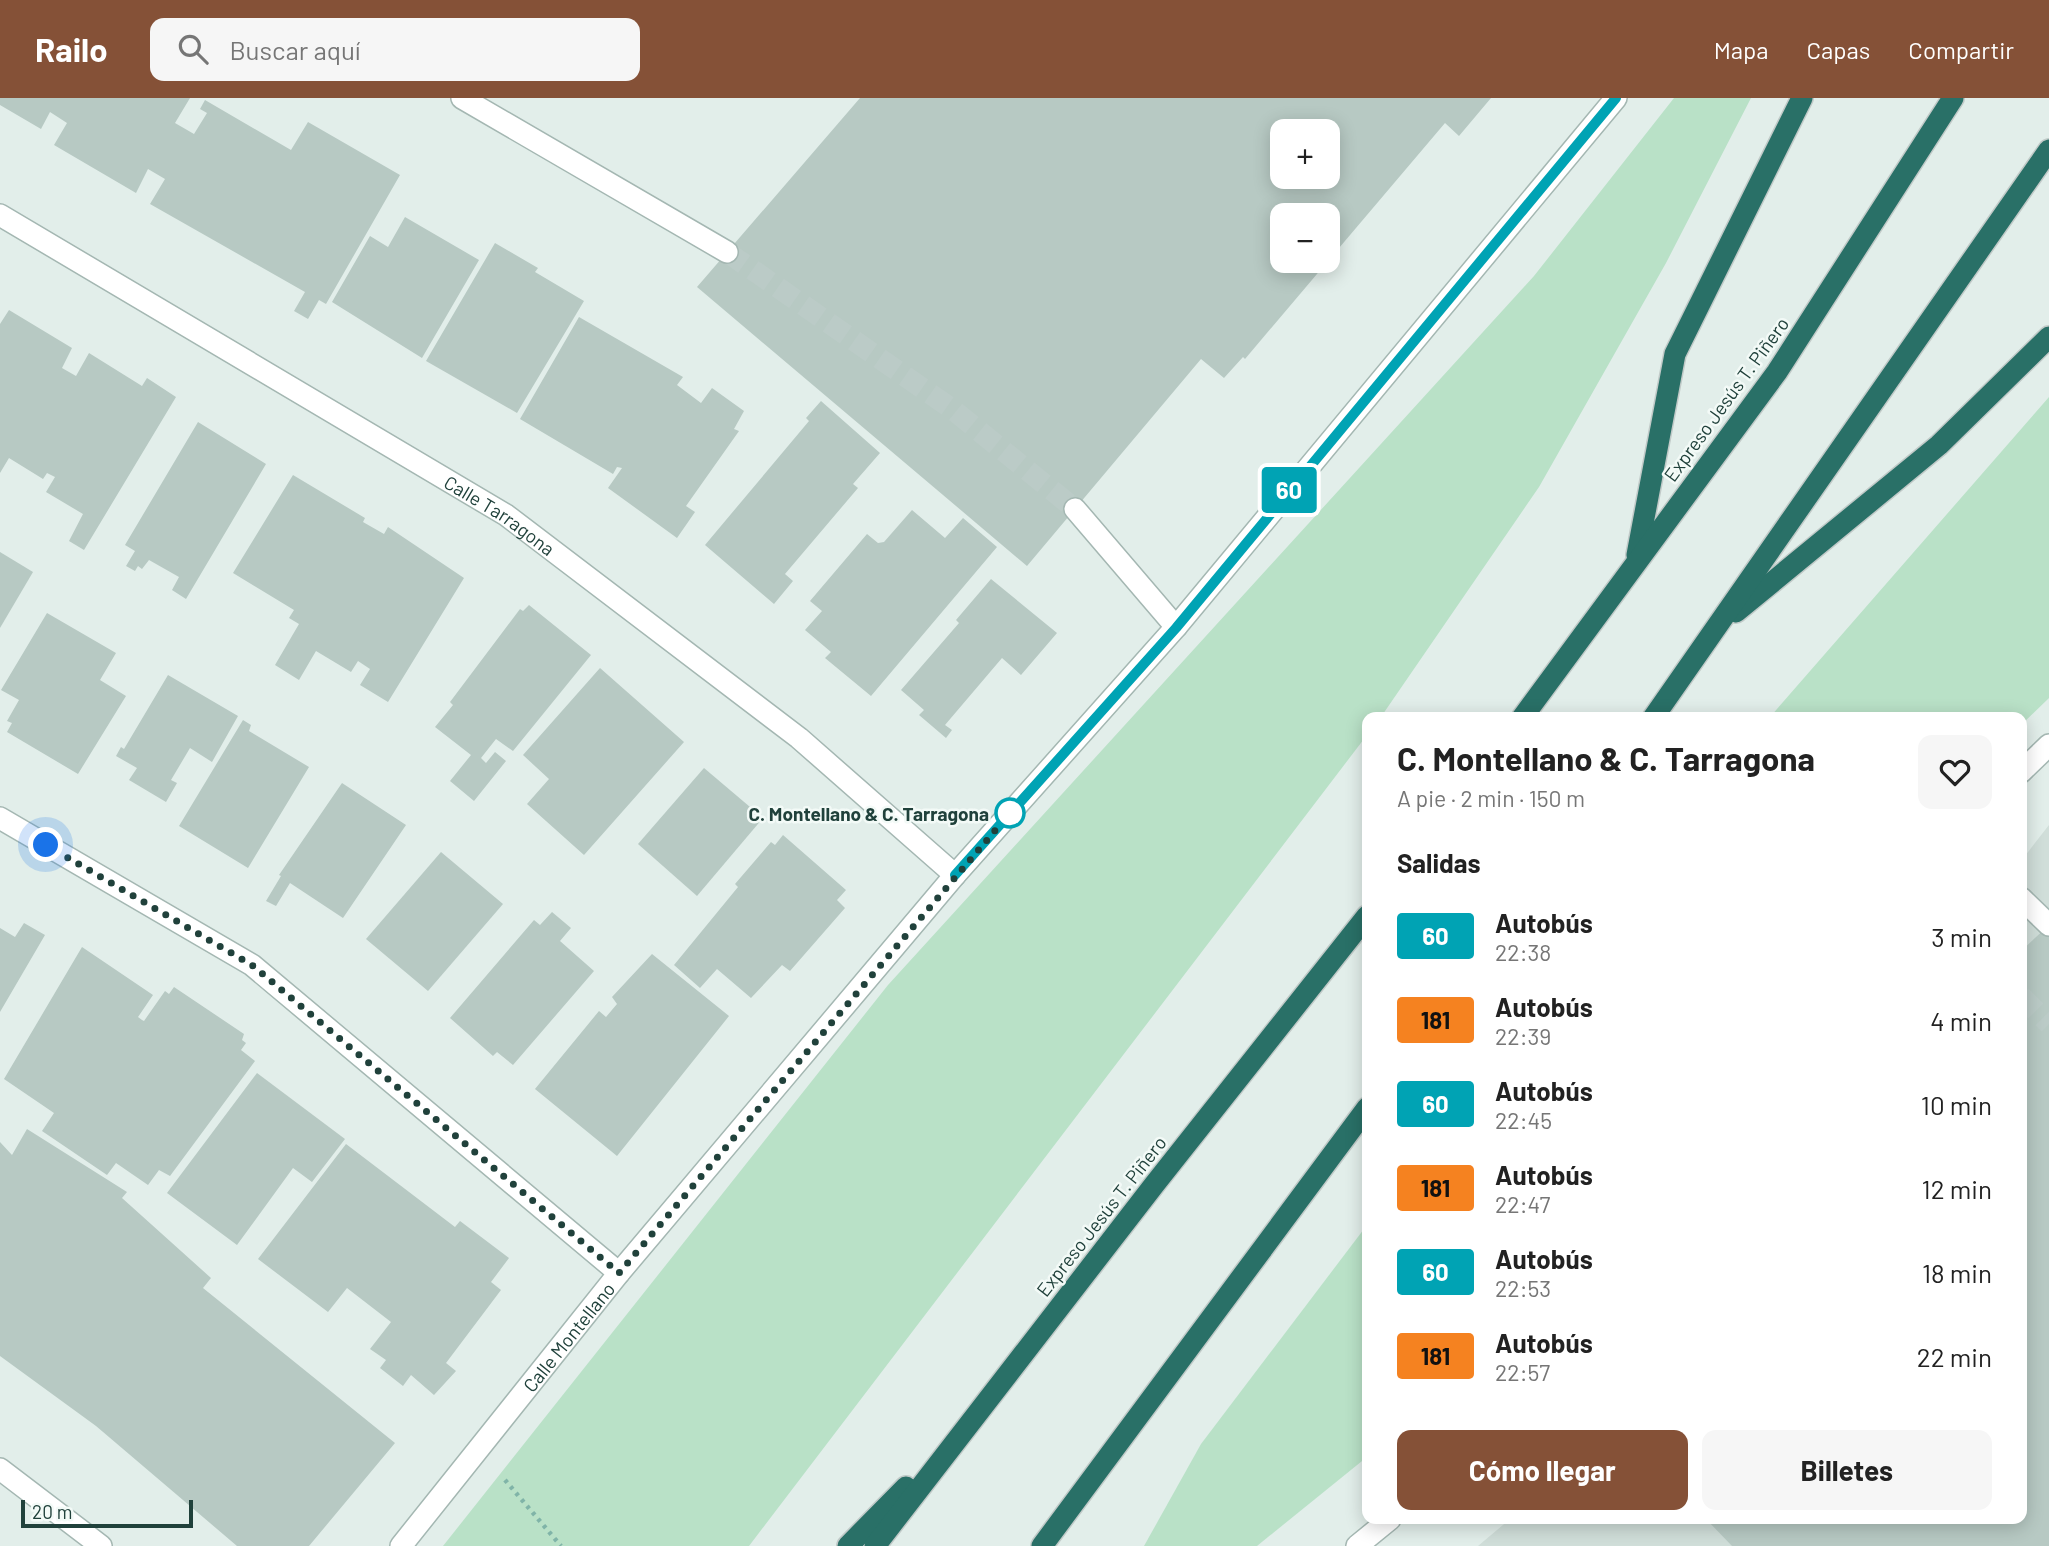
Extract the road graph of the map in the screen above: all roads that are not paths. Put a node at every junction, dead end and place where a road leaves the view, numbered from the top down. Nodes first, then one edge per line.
1 (462, 98) edge
2 (1616, 98) edge
3 (1802, 98) edge
4 (1953, 98) edge
5 (2049, 150) edge
6 (0, 215) edge
7 (727, 252) tunnel mouth
8 (2049, 337) edge
9 (1075, 509) tunnel mouth
10 (1636, 561) junction
11 (1176, 628) junction
12 (1715, 629) junction
13 (1526, 712) edge
14 (1657, 712) edge
15 (2049, 745) edge
16 (2027, 766) edge
17 (0, 818) edge
18 (955, 875) junction
19 (2027, 904) edge
20 (1362, 922) edge
21 (2049, 925) edge
22 (1362, 1115) edge
23 (619, 1273) junction
24 (976, 1415) junction
25 (0, 1469) edge
26 (1385, 1524) edge
27 (101, 1546) edge
28 (401, 1546) edge
29 (848, 1546) edge
30 (874, 1546) edge
31 (1042, 1546) edge
32 (1357, 1546) edge

1 - 7 street
2 - 11 street, Calle Montellano
3 - 10 highway
4 - 10 highway, Expreso Jesús T. Piñero
5 - 12 highway
6 - 18 street, Calle Tarragona
8 - 12 highway
9 - 11 street
10 - 13 highway, Expreso Jesús T. Piñero
11 - 18 street, Calle Montellano
12 - 14 highway
15 - 16 street
17 - 23 street
18 - 23 street, Calle Montellano
19 - 21 street
20 - 24 highway, Expreso Jesús T. Piñero
22 - 31 highway
23 - 28 street, Calle Montellano
24 - 29 highway
24 - 30 highway, Expreso Jesús T. Piñero
25 - 27 street
26 - 32 street

